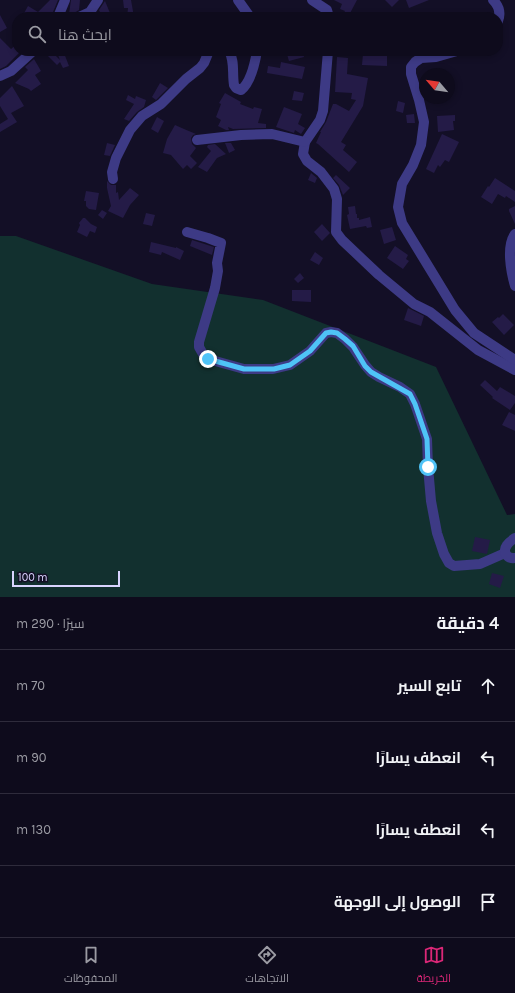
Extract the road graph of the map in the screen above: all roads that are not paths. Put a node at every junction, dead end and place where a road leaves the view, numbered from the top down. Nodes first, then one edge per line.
1 (65, 0) edge
2 (98, 0) edge
3 (238, 0) edge
4 (312, 0) edge
5 (493, 0) edge
6 (60, 12) edge
7 (90, 12) edge
8 (246, 12) edge
9 (327, 12) edge
10 (500, 12) edge
11 (27, 56) edge
12 (206, 56) edge
13 (231, 56) edge
14 (256, 56) edge
15 (328, 56) edge
16 (440, 56) edge
17 (0, 76) edge
18 (197, 140) dead end
19 (305, 142) junction
20 (113, 179) dead end
21 (187, 232) dead end
22 (515, 234) edge
23 (515, 286) edge
24 (515, 360) edge
25 (515, 370) edge
26 (515, 538) edge
27 (506, 553) junction
28 (515, 558) edge

1 - 6 street
2 - 7 street
3 - 8 street
4 - 9 street
5 - 10 street
11 - 17 street
12 - 20 street
13 - 14 street
15 - 19 street
16 - 24 street
18 - 19 street
19 - 25 street
21 - 27 street
22 - 23 street
26 - 27 street
27 - 28 street

